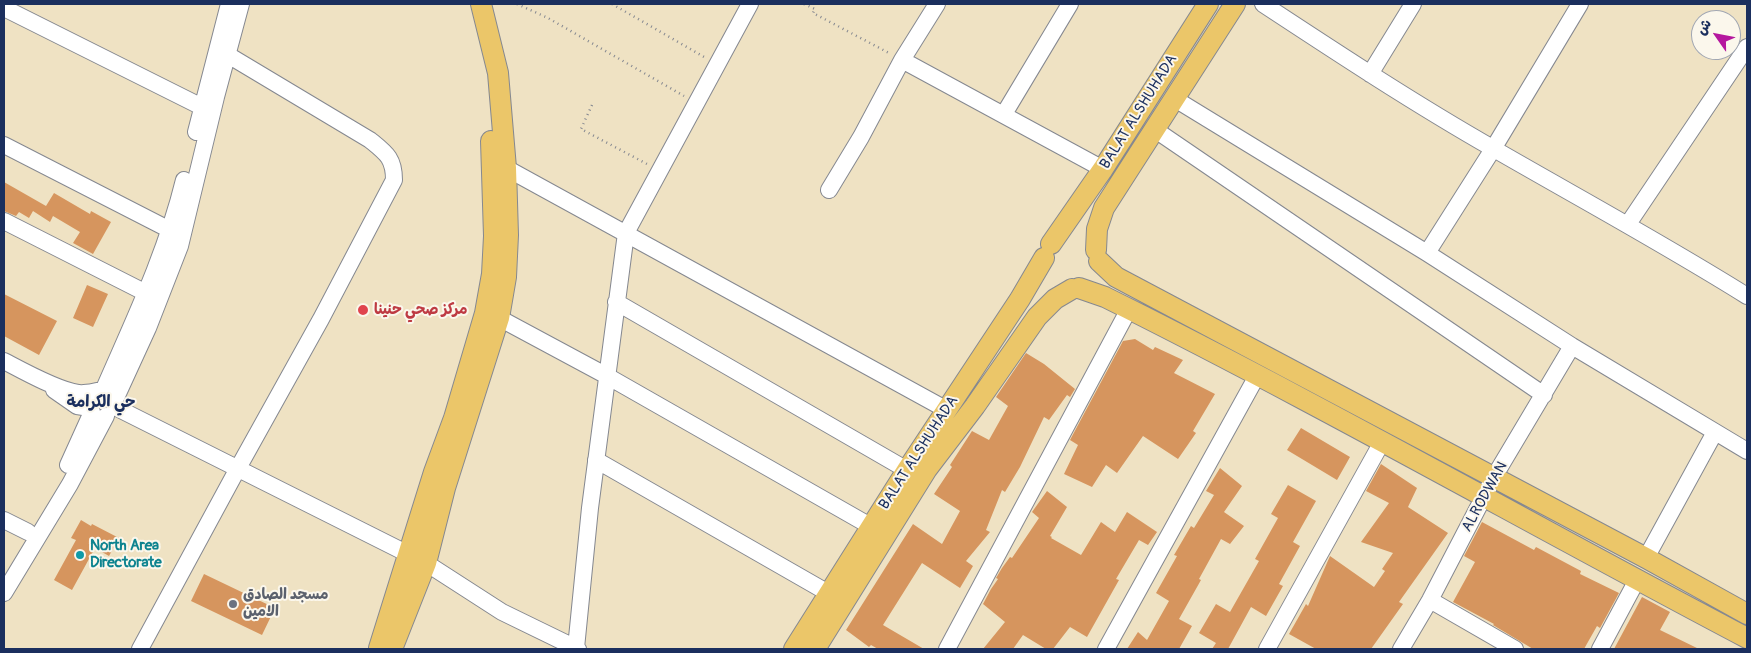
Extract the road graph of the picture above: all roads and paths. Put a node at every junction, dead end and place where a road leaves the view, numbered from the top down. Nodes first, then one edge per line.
1 (229, 4) edge
2 (241, 4) edge
3 (470, 4) edge
4 (481, 4) edge
5 (517, 4) edge
6 (612, 4) edge
7 (750, 4) edge
8 (804, 4) edge
9 (937, 4) edge
10 (1070, 4) edge
11 (1208, 4) edge
12 (1235, 4) edge
13 (1263, 4) edge
14 (1413, 4) edge
15 (1580, 4) edge
16 (4, 8) edge
17 (1747, 47) edge
18 (228, 54) junction
19 (902, 60) junction
20 (718, 65) junction
21 (1370, 74) junction
22 (1175, 99) junction
23 (697, 103) junction
24 (592, 105) dead end
25 (202, 107) junction
26 (1004, 114) junction
27 (1154, 129) junction
28 (4, 145) edge
29 (1493, 149) junction
30 (506, 168) junction
31 (1102, 169) junction
32 (660, 171) junction
33 (829, 190) dead end
34 (1104, 208) junction
35 (4, 221) edge
36 (1628, 224) junction
37 (176, 233) junction
38 (626, 233) junction
39 (1048, 251) junction
40 (1427, 253) junction
41 (1098, 256) junction
42 (1116, 277) junction
43 (1028, 286) junction
44 (1076, 288) junction
45 (146, 293) junction
46 (1747, 296) edge
47 (1105, 297) junction
48 (616, 302) junction
49 (1047, 306) junction
50 (1130, 309) junction
51 (499, 318) junction
52 (1572, 346) junction
53 (4, 362) edge
54 (1258, 374) junction
55 (607, 376) junction
56 (1544, 395) junction
57 (103, 404) junction
58 (947, 410) junction
59 (1715, 432) junction
60 (1382, 442) junction
61 (1747, 451) edge
62 (596, 460) junction
63 (237, 470) junction
64 (907, 470) junction
65 (1494, 478) junction
66 (1484, 497) junction
67 (4, 520) edge
68 (872, 527) junction
69 (28, 532) junction
70 (1646, 558) junction
71 (417, 559) junction
72 (4, 574) edge
73 (1637, 580) junction
74 (4, 593) edge
75 (830, 594) junction
76 (1430, 600) junction
77 (1747, 614) edge
78 (1747, 638) edge
79 (144, 648) edge
80 (378, 649) edge
81 (392, 649) edge
82 (577, 649) edge
83 (794, 649) edge
84 (815, 649) edge
85 (946, 649) edge
86 (1106, 649) edge
87 (1267, 649) edge
88 (1401, 649) edge
89 (1515, 649) edge
90 (1600, 649) edge

1 - 25 street
2 - 18 street
3 - 71 main road
4 - 30 main road
5 - 23 path
6 - 20 path
7 - 20 street
8 - 19 path
9 - 19 street
10 - 26 street
11 - 31 main road, BALAT ALSHUHADA
12 - 22 main road, BALAT ALSHUHADA
13 - 21 street
14 - 21 street
15 - 29 street
16 - 25 street
17 - 36 street
18 - 37 street
18 - 63 street
19 - 26 street
19 - 33 street
20 - 23 street
21 - 29 street
22 - 27 main road, BALAT ALSHUHADA
22 - 40 street
23 - 32 street
24 - 32 path
25 - 37 street
26 - 31 street
27 - 34 main road, BALAT ALSHUHADA
27 - 56 street
28 - 37 street
29 - 36 street
29 - 40 street
30 - 38 street
30 - 51 main road
31 - 39 main road, BALAT ALSHUHADA
32 - 38 street
34 - 41 main road, BALAT ALSHUHADA
34 - 42 main road
35 - 45 street
36 - 46 street
37 - 45 street
37 - 57 street
38 - 48 street
38 - 58 street
39 - 41 main road
39 - 43 main road, BALAT ALSHUHADA
39 - 44 main road
40 - 52 street
41 - 42 main road
41 - 44 main road
42 - 47 main road
42 - 65 main road
43 - 49 main road
43 - 58 main road, BALAT ALSHUHADA
44 - 47 main road
44 - 49 main road, BALAT ALSHUHADA
45 - 57 street
47 - 50 main road
48 - 55 street
48 - 64 street
49 - 84 main road, BALAT ALSHUHADA
50 - 54 main road
50 - 85 street
51 - 55 street
51 - 71 main road
52 - 56 street, ALRODWAN
52 - 59 street
53 - 57 street
54 - 60 main road
54 - 86 street
55 - 62 street
55 - 68 street
56 - 65 street, ALRODWAN
57 - 63 street
57 - 69 street
57 - 74 street
58 - 64 main road, BALAT ALSHUHADA
59 - 61 street
59 - 70 street
60 - 66 main road
60 - 87 street
62 - 75 street
62 - 82 street
63 - 71 street
63 - 79 street
64 - 68 main road, BALAT ALSHUHADA
65 - 66 street, ALRODWAN
65 - 70 main road
66 - 73 main road
66 - 76 street, ALRODWAN
67 - 69 street
68 - 75 main road, BALAT ALSHUHADA
69 - 72 street
70 - 77 main road
71 - 80 main road
71 - 81 main road
71 - 82 street
73 - 78 main road
73 - 90 street
75 - 83 main road, BALAT ALSHUHADA
76 - 88 street, ALRODWAN
76 - 89 street

